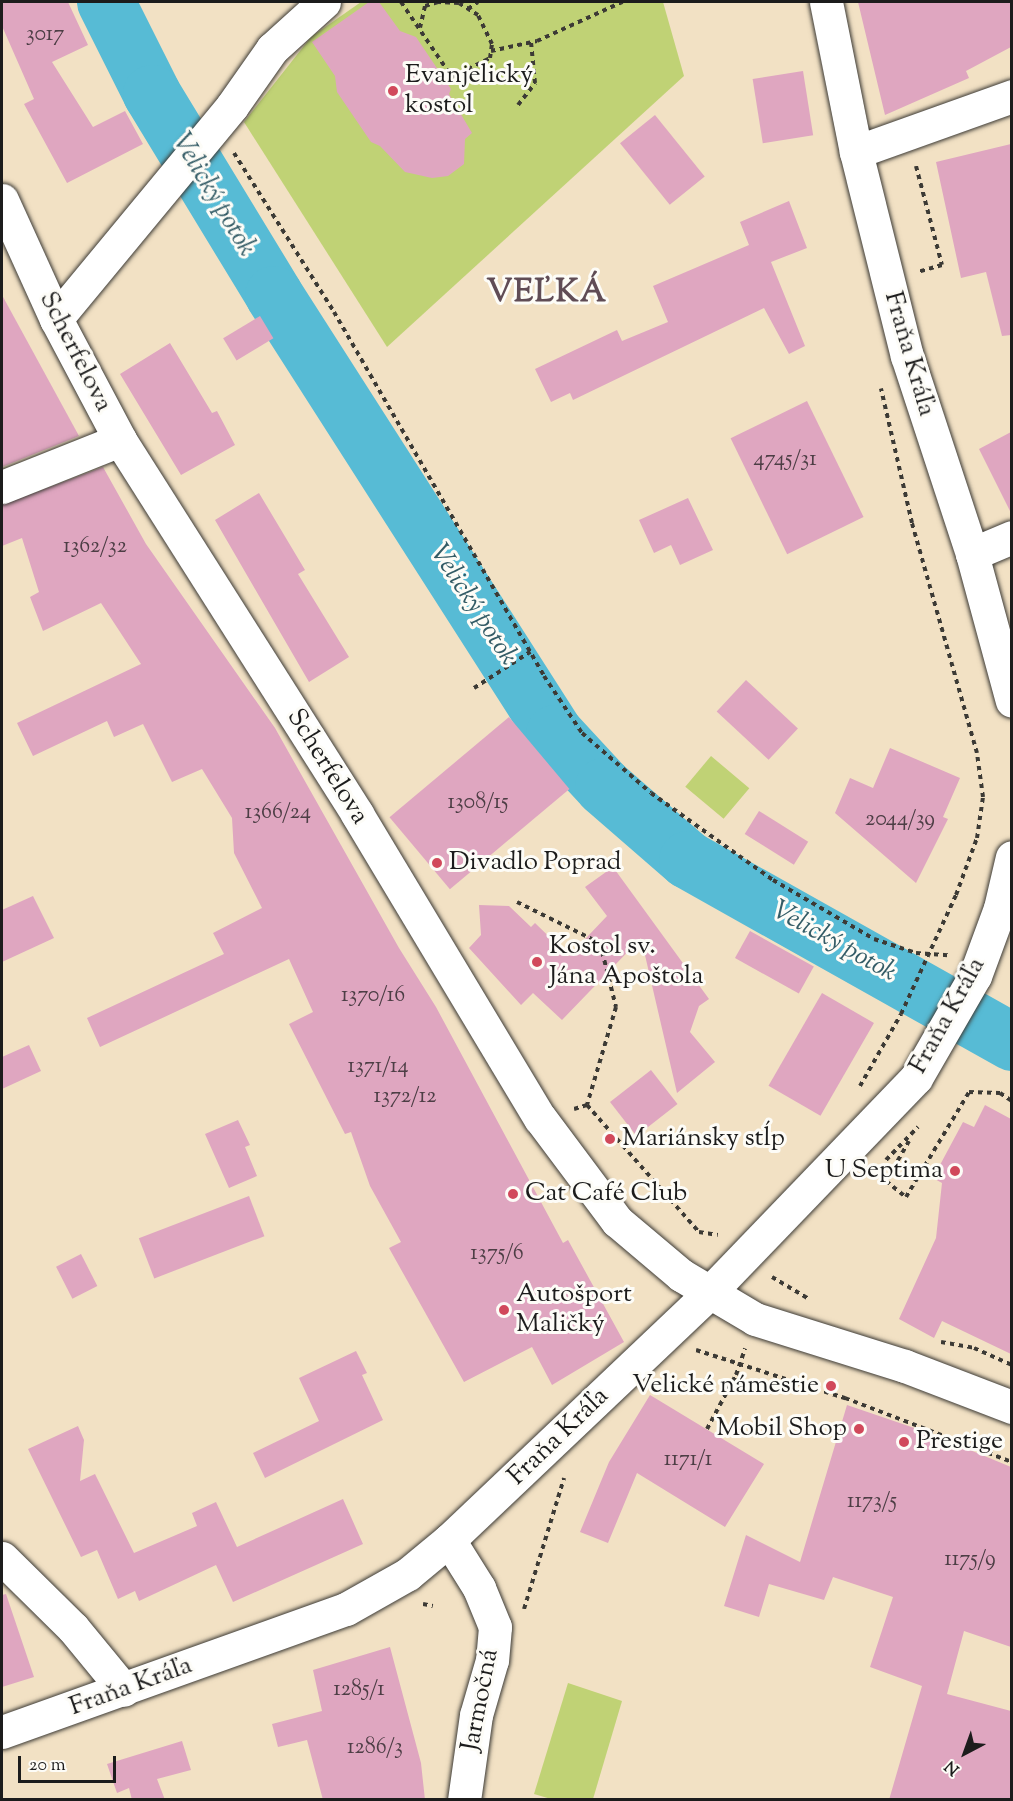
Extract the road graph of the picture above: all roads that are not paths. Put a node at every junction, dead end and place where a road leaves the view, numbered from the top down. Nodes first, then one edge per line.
1 (324, 2) edge
2 (826, 2) edge
3 (1011, 96) edge
4 (856, 152) junction
5 (2, 200) edge
6 (56, 319) junction
7 (120, 440) junction
8 (2, 487) edge
9 (1011, 537) edge
10 (972, 554) junction
11 (1011, 701) edge
12 (1011, 857) edge
13 (708, 1294) junction
14 (1011, 1407) edge
15 (449, 1540) junction
16 (2, 1558) edge
17 (124, 1689) junction
18 (2, 1732) edge
19 (464, 1800) edge

1 - 6 street
2 - 4 street, Fraňa Kráľa
3 - 4 street
4 - 10 street, Fraňa Kráľa
5 - 6 street, Scherfelova
6 - 7 street, Scherfelova
7 - 8 street
7 - 13 street, Scherfelova
9 - 10 street
10 - 11 street, Fraňa Kráľa
12 - 13 street, Fraňa Kráľa
13 - 14 street
13 - 15 street, Fraňa Kráľa
15 - 17 street, Fraňa Kráľa
15 - 19 street, Jarmočná
16 - 17 street
17 - 18 street, Fraňa Kráľa

